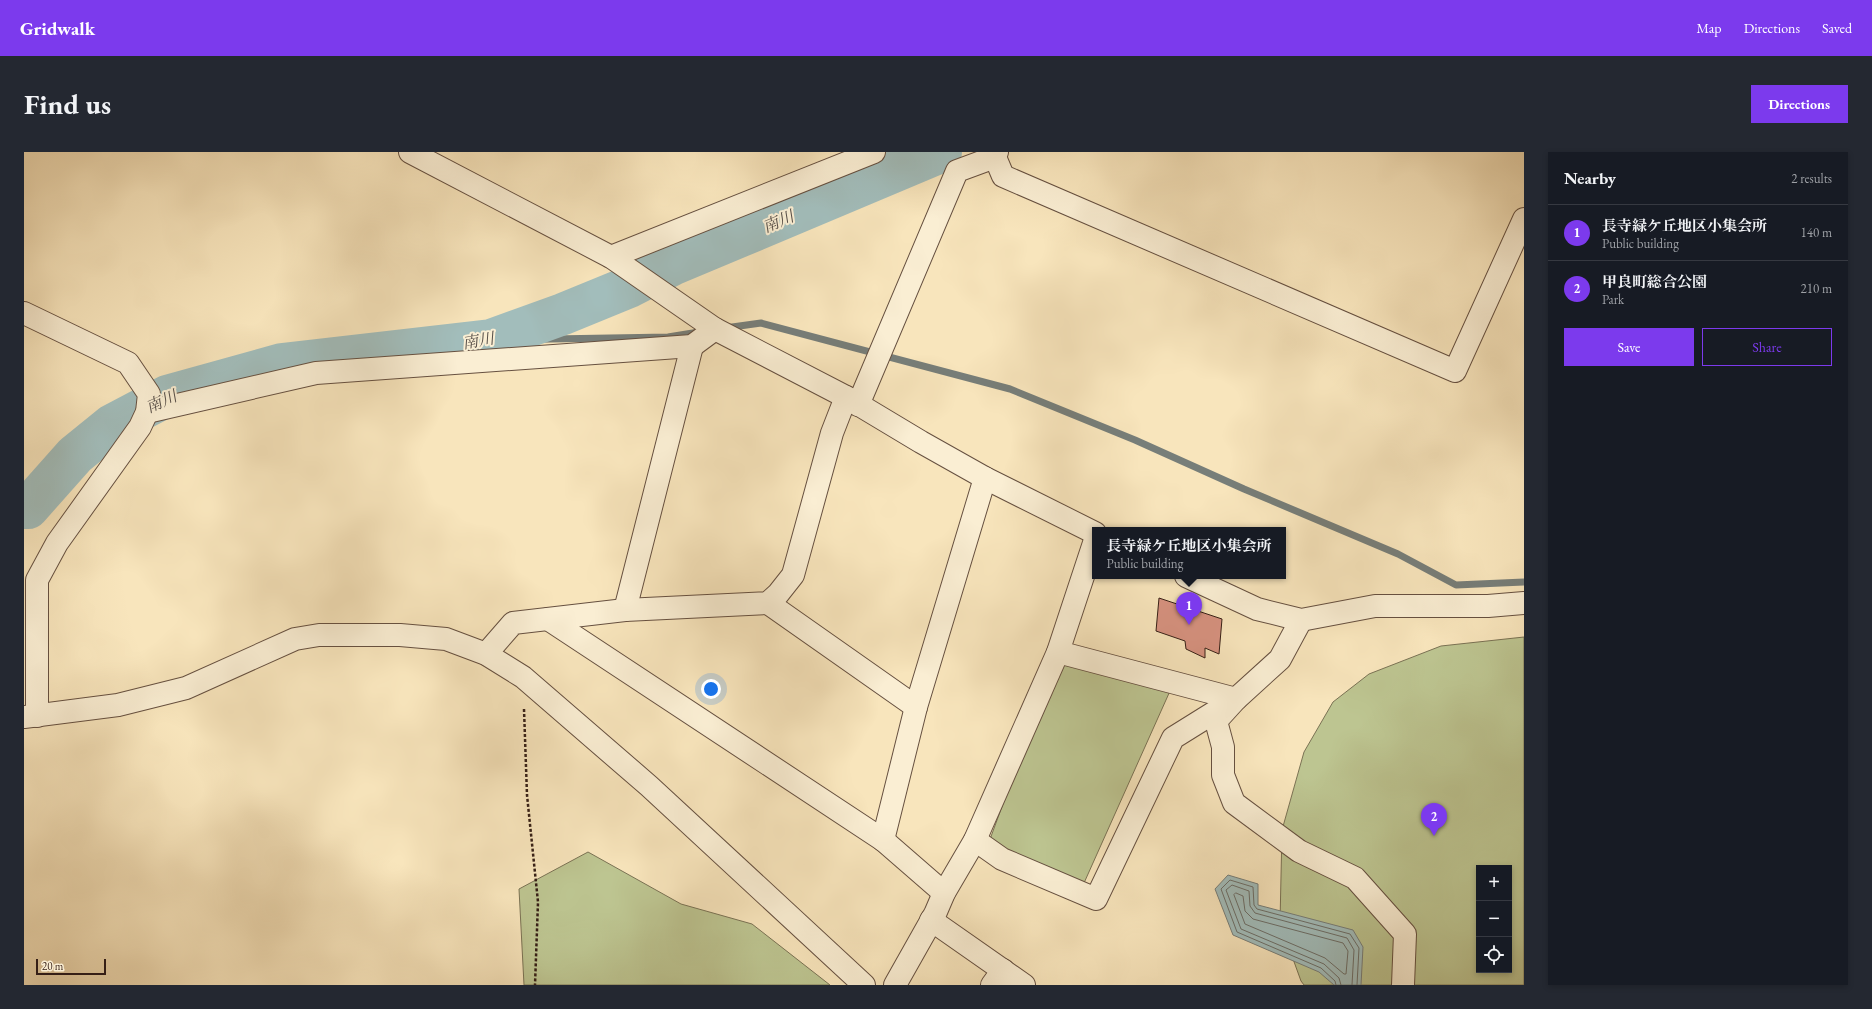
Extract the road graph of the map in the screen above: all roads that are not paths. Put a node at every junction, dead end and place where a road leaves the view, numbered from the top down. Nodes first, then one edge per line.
1 (410, 152) edge
2 (874, 152) edge
3 (996, 154) edge
4 (1524, 219) edge
5 (612, 257) junction
6 (24, 314) edge
7 (715, 329) junction
8 (692, 346) junction
9 (852, 401) junction
10 (147, 412) junction
11 (985, 478) junction
12 (1092, 532) edge
13 (1092, 549) edge
14 (1192, 579) edge
15 (768, 603) junction
16 (1524, 603) edge
17 (625, 610) junction
18 (548, 619) junction
19 (1301, 620) junction
20 (1058, 652) junction
21 (486, 654) junction
22 (1236, 699) junction
23 (916, 707) junction
24 (31, 717) edge
25 (883, 840) junction
26 (975, 840) junction
27 (944, 893) junction
28 (931, 920) junction
29 (997, 978) edge
30 (864, 985) edge
31 (895, 985) edge
32 (1024, 985) edge
33 (1404, 985) edge

1 - 5 street
2 - 5 street
3 - 4 street
3 - 9 street
5 - 7 street
6 - 10 street
7 - 8 street
7 - 9 street
8 - 10 street
8 - 17 street
9 - 11 street
9 - 15 street
10 - 24 street
11 - 12 street
11 - 23 street
13 - 20 street
14 - 19 street
15 - 17 street
15 - 23 street
16 - 19 street
17 - 18 street
18 - 21 street
18 - 25 street
19 - 22 street
20 - 22 street
20 - 26 street
21 - 24 street
21 - 30 street
22 - 26 street
22 - 33 street
23 - 25 street
25 - 27 street
26 - 27 street
27 - 28 street
28 - 29 street
28 - 31 street
29 - 32 street

